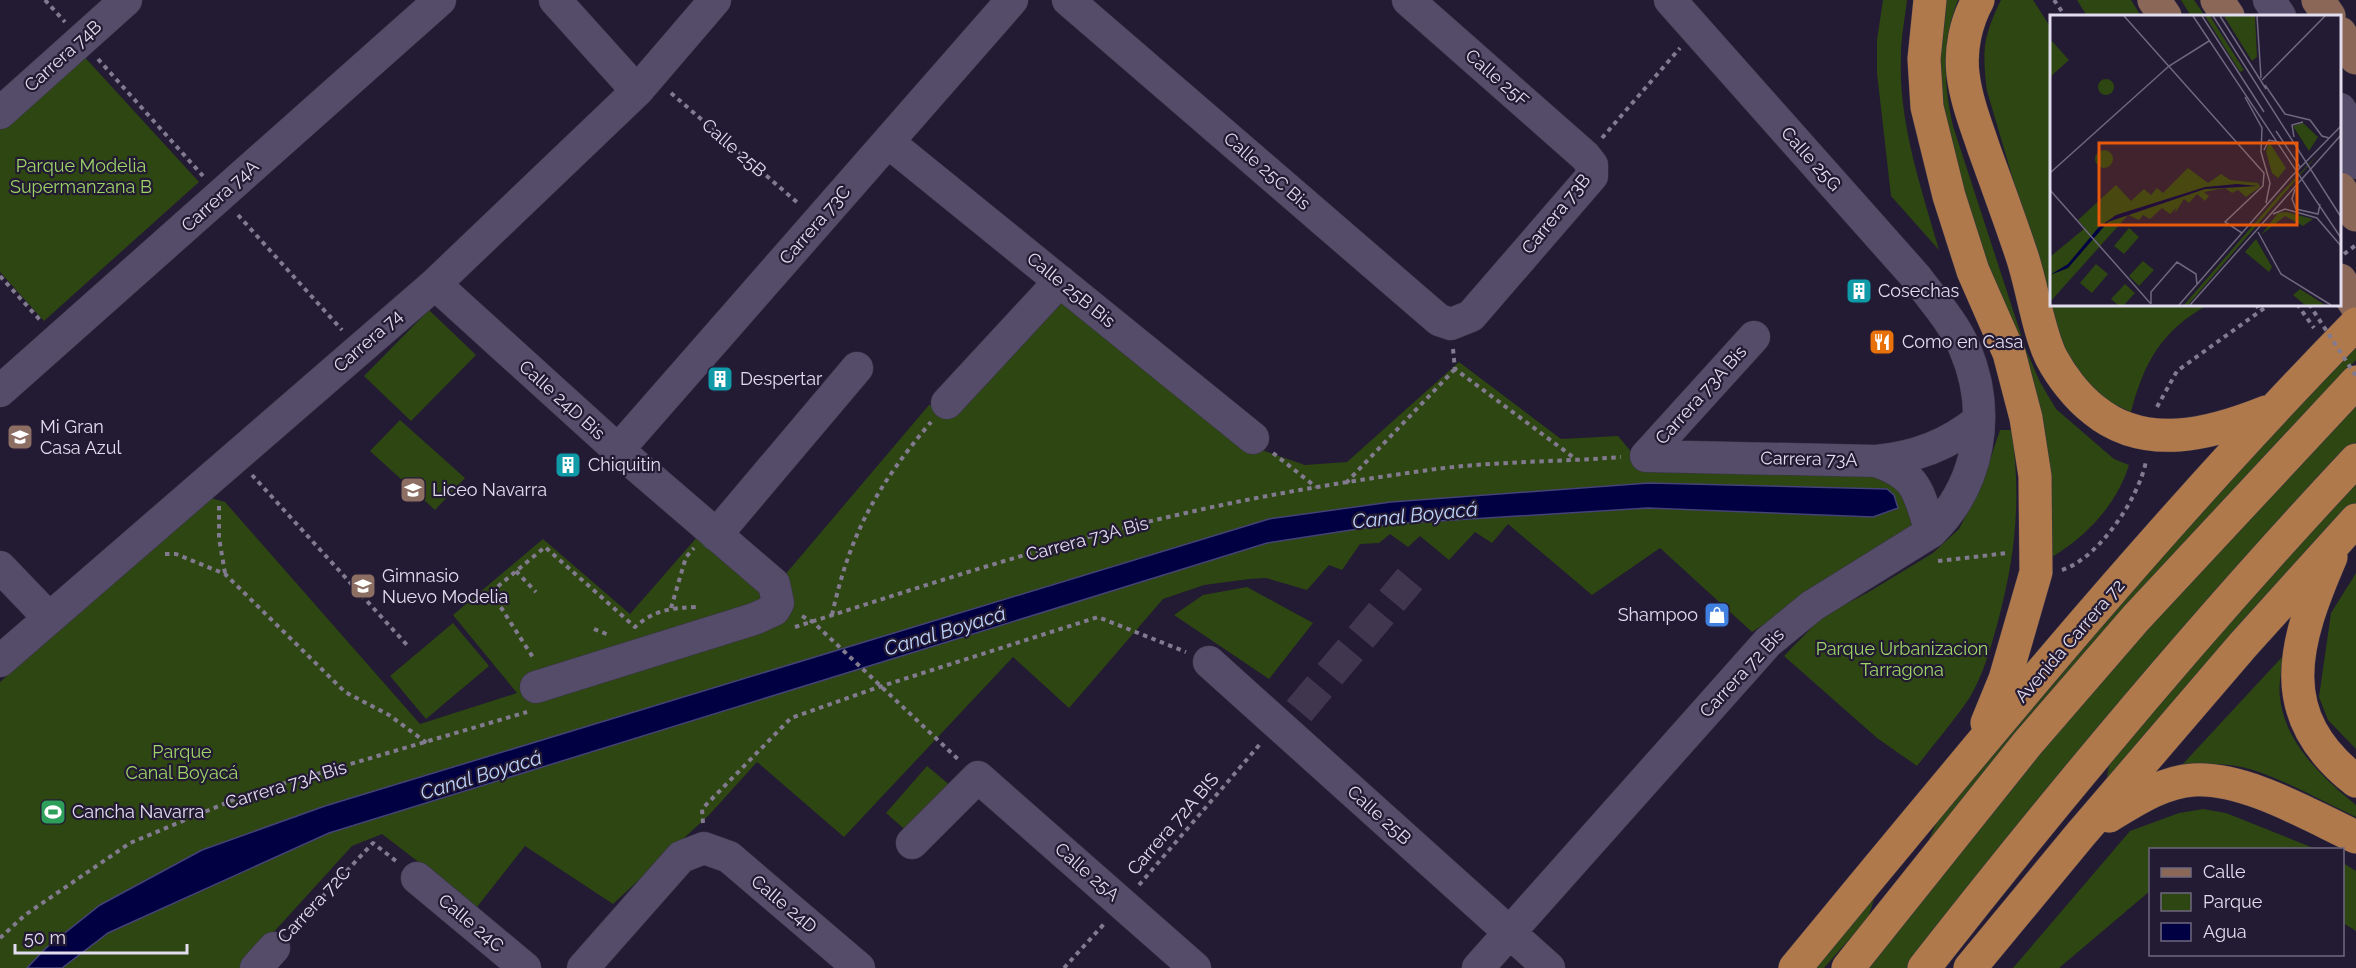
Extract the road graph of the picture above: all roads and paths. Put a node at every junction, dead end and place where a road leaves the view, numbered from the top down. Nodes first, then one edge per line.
1 (126, 0) edge
2 (440, 0) edge
3 (555, 0) edge
4 (715, 0) edge
5 (1012, 0) edge
6 (1068, 0) edge
7 (1408, 0) edge
8 (1670, 0) edge
9 (1930, 0) edge
10 (1978, 0) edge
11 (2054, 0) edge
12 (2154, 0) edge
13 (2217, 0) edge
14 (2251, 0) edge
15 (2269, 0) edge
16 (2064, 15) edge
17 (2163, 15) edge
18 (2227, 15) edge
19 (2260, 15) edge
20 (2279, 15) edge
21 (1696, 30) junction
22 (2341, 35) edge
23 (2356, 58) edge
24 (644, 83) junction
25 (2341, 111) edge
26 (0, 113) edge
27 (2356, 134) edge
28 (2341, 139) edge
29 (888, 142) junction
30 (1585, 156) junction
31 (2356, 163) edge
32 (2341, 191) edge
33 (2356, 215) edge
34 (819, 221) junction
35 (2356, 245) edge
36 (2341, 256) edge
37 (0, 276) edge
38 (1060, 281) junction
39 (2341, 282) edge
40 (435, 284) junction
41 (2356, 305) edge
42 (2257, 306) edge
43 (2267, 306) edge
44 (2310, 306) edge
45 (2260, 311) junction
46 (1471, 316) joint
47 (1950, 321) joint
48 (2356, 324) edge
49 (46, 326) dead end
50 (1754, 336) dead end
51 (857, 368) dead end
52 (2356, 376) edge
53 (2356, 382) edge
54 (0, 391) edge
55 (947, 403) joint
56 (2273, 409) junction
57 (2157, 410) dead end
58 (1979, 420) junction
59 (1253, 438) joint
60 (618, 450) junction
61 (1646, 456) junction
62 (2356, 460) edge
63 (1577, 461) junction
64 (1876, 461) junction
65 (229, 463) junction
66 (2145, 466) dead end
67 (1346, 483) junction
68 (1317, 487) junction
69 (2348, 528) edge
70 (1931, 532) junction
71 (707, 538) junction
72 (126, 551) junction
73 (0, 567) edge
74 (2064, 570) dead end
75 (516, 571) junction
76 (225, 574) junction
77 (491, 592) junction
78 (536, 592) dead end
79 (484, 598) dead end
80 (781, 605) junction
81 (700, 607) dead end
82 (671, 609) junction
83 (832, 615) junction
84 (48, 617) junction
85 (813, 621) junction
86 (406, 645) dead end
87 (0, 661) edge
88 (1209, 662) joint
89 (537, 687) junction
90 (879, 687) junction
91 (1286, 720) junction
92 (428, 743) junction
93 (1973, 754) junction
94 (2093, 761) junction
95 (978, 777) junction
96 (2356, 781) edge
97 (1912, 826) junction
98 (2080, 834) junction
99 (2356, 837) edge
100 (374, 843) dead end
101 (912, 843) dead end
102 (704, 848) junction
103 (417, 878) dead end
104 (1122, 903) junction
105 (1894, 910) junction
106 (1508, 933) junction
107 (0, 938) edge
108 (265, 958) edge
109 (525, 968) edge
110 (583, 968) edge
111 (859, 968) edge
112 (1064, 968) edge
113 (1195, 968) edge
114 (1478, 968) edge
115 (1550, 968) edge
116 (1795, 968) edge
117 (1848, 968) edge
118 (1924, 968) edge
119 (1970, 968) edge

1 - 26 street, Carrera 74B
2 - 54 street, Carrera 74A
3 - 24 street
4 - 24 street, Carrera 74
5 - 29 street, Carrera 73C
6 - 46 street, Calle 25C Bis
7 - 30 street, Calle 25F
8 - 21 street, Calle 25G
9 - 93 highway
10 - 56 highway
11 - 16 path
12 - 17 main road
13 - 18 main road
14 - 19 street
15 - 20 street
21 - 30 path, Carrera 73B
21 - 47 street, Calle 25G
22 - 23 main road
24 - 34 path, Calle 25B
24 - 40 street, Carrera 74
25 - 27 street
28 - 31 street
29 - 34 street, Carrera 73C
29 - 38 street, Calle 25B Bis
30 - 46 street, Carrera 73B
32 - 33 main road
34 - 60 street, Carrera 73C
35 - 36 path
37 - 49 path
38 - 55 street
38 - 59 street, Calle 25B Bis
39 - 41 main road
40 - 60 street, Calle 24D Bis
40 - 65 street, Carrera 74
42 - 45 path
43 - 45 path
44 - 52 path, bridge
45 - 57 path
47 - 58 street, Carrera 72 Bis
48 - 56 highway, Avenida Carrera 72
50 - 61 street, Carrera 73A Bis
51 - 71 street
53 - 105 highway, Avenida Carrera 72
55 - 83 path
56 - 93 highway, Avenida Carrera 72
58 - 64 street
58 - 70 street, Carrera 72 Bis
59 - 68 path
60 - 71 street, Calle 24D Bis
61 - 63 path, Carrera 73A Bis
61 - 64 street, Carrera 73A
62 - 94 highway
63 - 67 path, Carrera 73A Bis
63 - 67 path
64 - 70 street, Carrera 73A
65 - 72 street, Carrera 74
65 - 76 path
65 - 86 path
66 - 74 path
67 - 68 path, Carrera 73A Bis
68 - 83 path, Carrera 73A Bis
69 - 96 highway
69 - 98 highway
70 - 106 street, Carrera 72 Bis
71 - 80 street, Calle 24D Bis
71 - 82 path
72 - 76 path
72 - 84 street, Carrera 74
73 - 84 street
75 - 77 path
75 - 78 path
75 - 82 path
76 - 92 path
77 - 79 path
77 - 89 path
80 - 85 path
80 - 85 path, Carrera 73A Bis
80 - 89 street
81 - 82 path
83 - 85 path, Carrera 73A Bis
84 - 87 street, Carrera 74
85 - 90 path
88 - 90 path
88 - 91 street, Calle 25B
89 - 92 path, Carrera 73A Bis
90 - 95 path
90 - 102 path
91 - 104 path, Carrera 72A BIS
91 - 106 street, Calle 25B
92 - 107 path, Carrera 73A Bis
93 - 97 highway, Avenida Carrera 72
94 - 98 highway
94 - 118 highway
95 - 101 street
95 - 104 street, Calle 25A
97 - 105 highway
97 - 116 highway, Avenida Carrera 72
98 - 99 highway
98 - 119 highway
100 - 108 path, Carrera 72C
102 - 110 street
102 - 111 street, Calle 24D
103 - 109 street, Calle 24C
104 - 112 path, Carrera 72A BIS
104 - 113 street, Calle 25A
105 - 117 highway, Avenida Carrera 72
106 - 114 street, Carrera 72 Bis
106 - 115 street, Calle 25B

